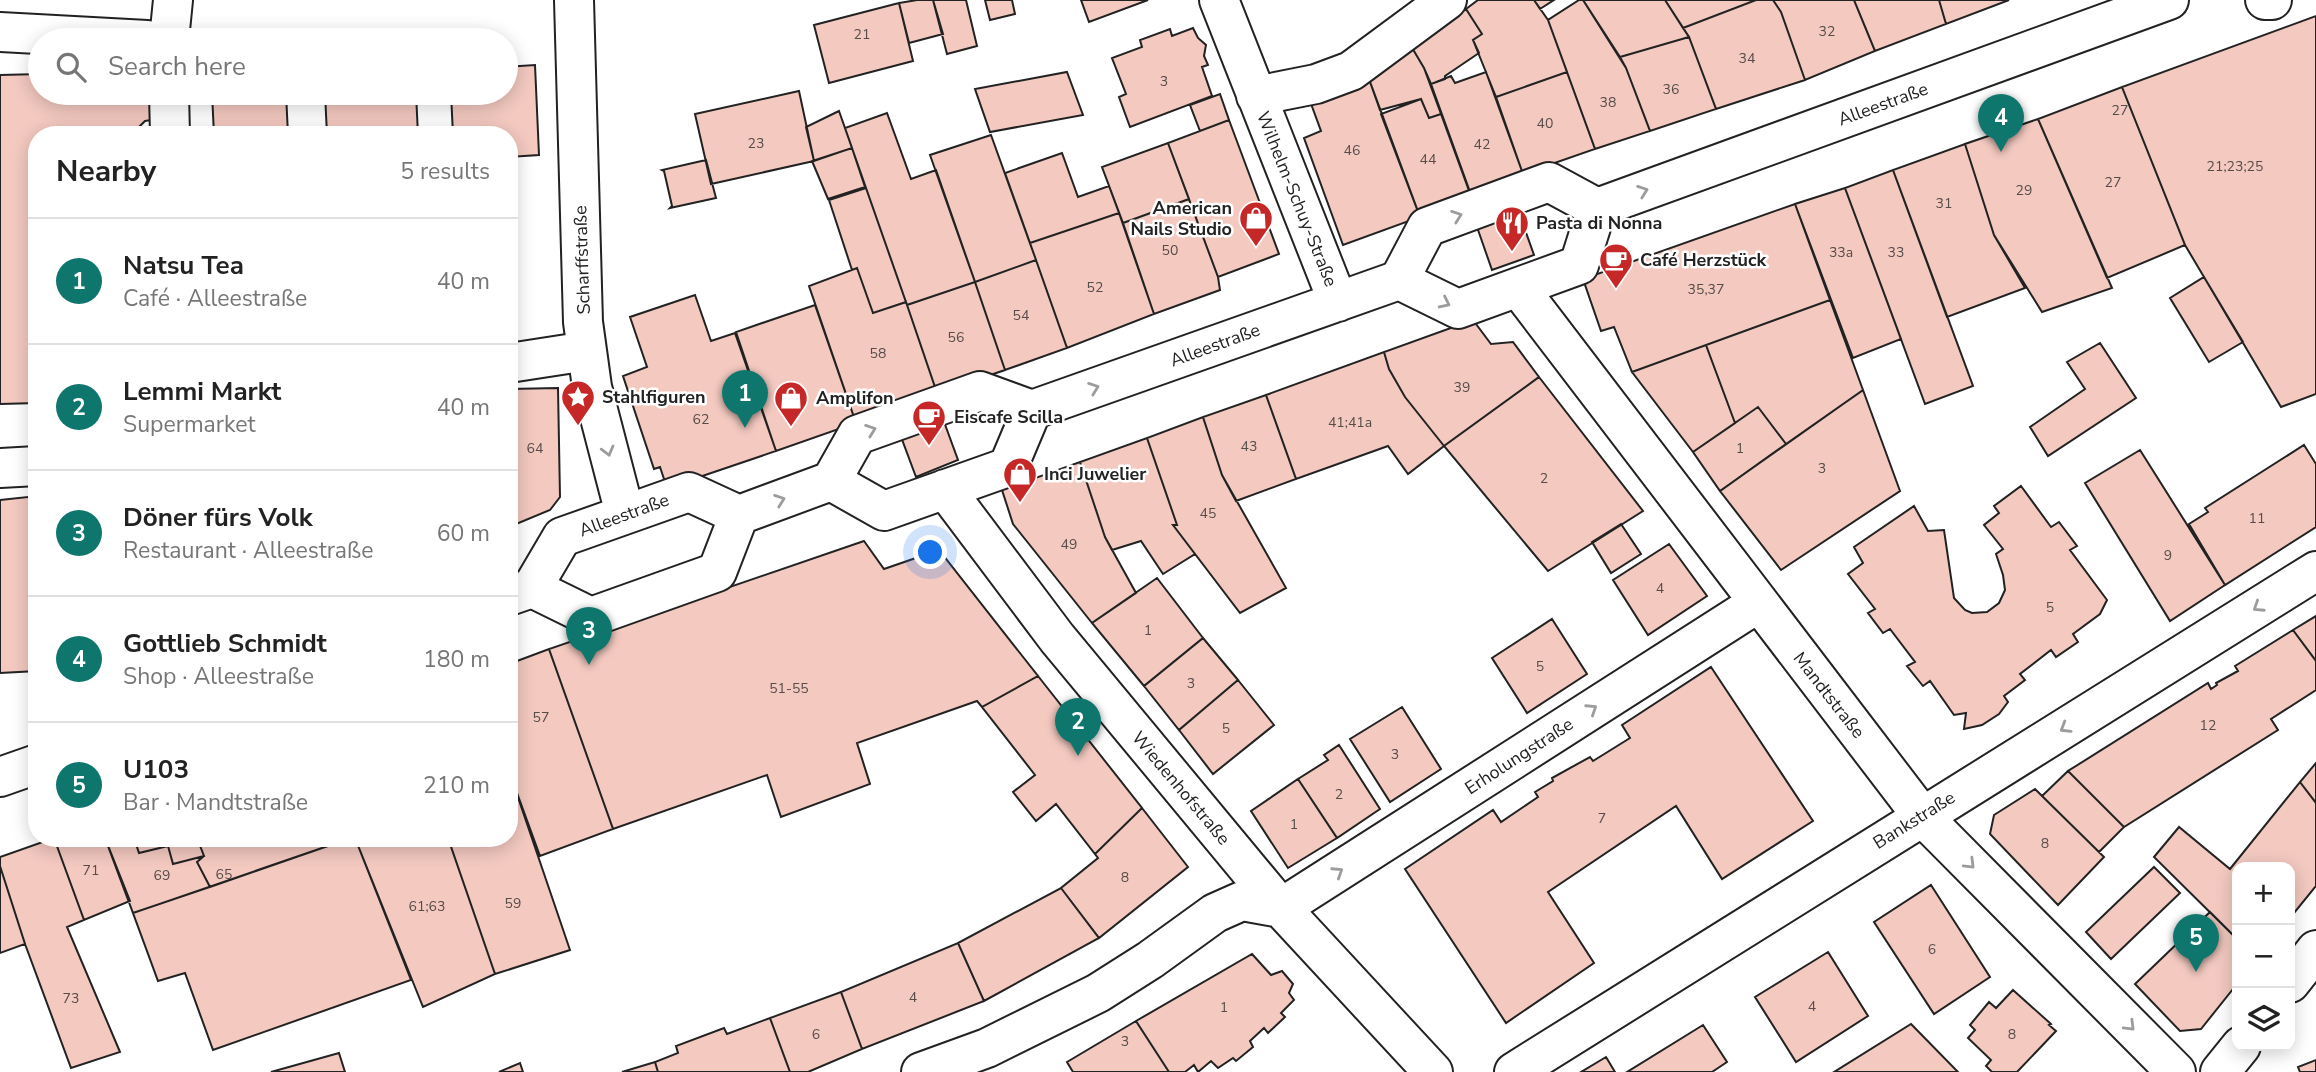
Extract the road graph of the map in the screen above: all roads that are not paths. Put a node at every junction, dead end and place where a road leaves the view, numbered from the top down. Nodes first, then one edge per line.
1 (173, 0) edge
2 (574, 0) edge
3 (1219, 0) edge
4 (1447, 0) edge
5 (2169, 0) edge
6 (2265, 0) edge
7 (2272, 0) edge
8 (169, 28) edge
9 (0, 32) edge
10 (28, 34) edge
11 (169, 105) edge
12 (1260, 105) junction
13 (170, 126) edge
14 (1597, 208) junction
15 (1399, 280) junction
16 (1518, 287) junction
17 (1338, 302) junction
18 (518, 363) edge
19 (589, 369) junction
20 (1032, 410) junction
21 (28, 466) edge
22 (0, 468) edge
23 (831, 481) junction
24 (946, 489) junction
25 (625, 514) junction
26 (739, 515) junction
27 (2316, 571) edge
28 (521, 592) edge
29 (1758, 603) junction
30 (28, 767) edge
31 (0, 777) edge
32 (1922, 816) junction
33 (1281, 908) junction
34 (2316, 950) edge
35 (2295, 977) edge
36 (2237, 1051) edge
37 (921, 1072) edge
38 (1433, 1072) edge
39 (1514, 1072) edge
40 (2176, 1072) edge
41 (2220, 1072) edge

1 - 8 street
2 - 19 street, Scharffstraße
3 - 12 street, Wilhelm-Schuy-Straße
4 - 12 street, Wilhelm-Schuy-Straße
14 -> 5 street, Alleestraße
6 - 7 street
9 - 10 street
11 - 13 street
12 - 17 street, Wilhelm-Schuy-Straße
15 -> 14 street
14 - 16 street
15 -> 16 street
15 - 17 street, Alleestraße
16 - 29 street, Mandtstraße
20 -> 17 street, Alleestraße
18 - 19 street
19 -> 25 street, Scharffstraße
23 -> 20 street
20 - 24 street
21 - 22 street
23 - 24 street
26 -> 23 street
24 - 33 street, Wiedenhofstraße
25 - 26 street, Alleestraße
25 - 28 street, Alleestraße
26 - 28 street, Alleestraße
27 -> 32 street, Bankstraße
29 - 32 street, Mandtstraße
33 -> 29 street, Erholungstraße
30 - 31 street
32 - 39 street, Bankstraße
32 -> 40 street, Mandtstraße
33 - 37 street
33 - 38 street, Wiedenhofstraße
34 - 35 street
36 - 41 street

